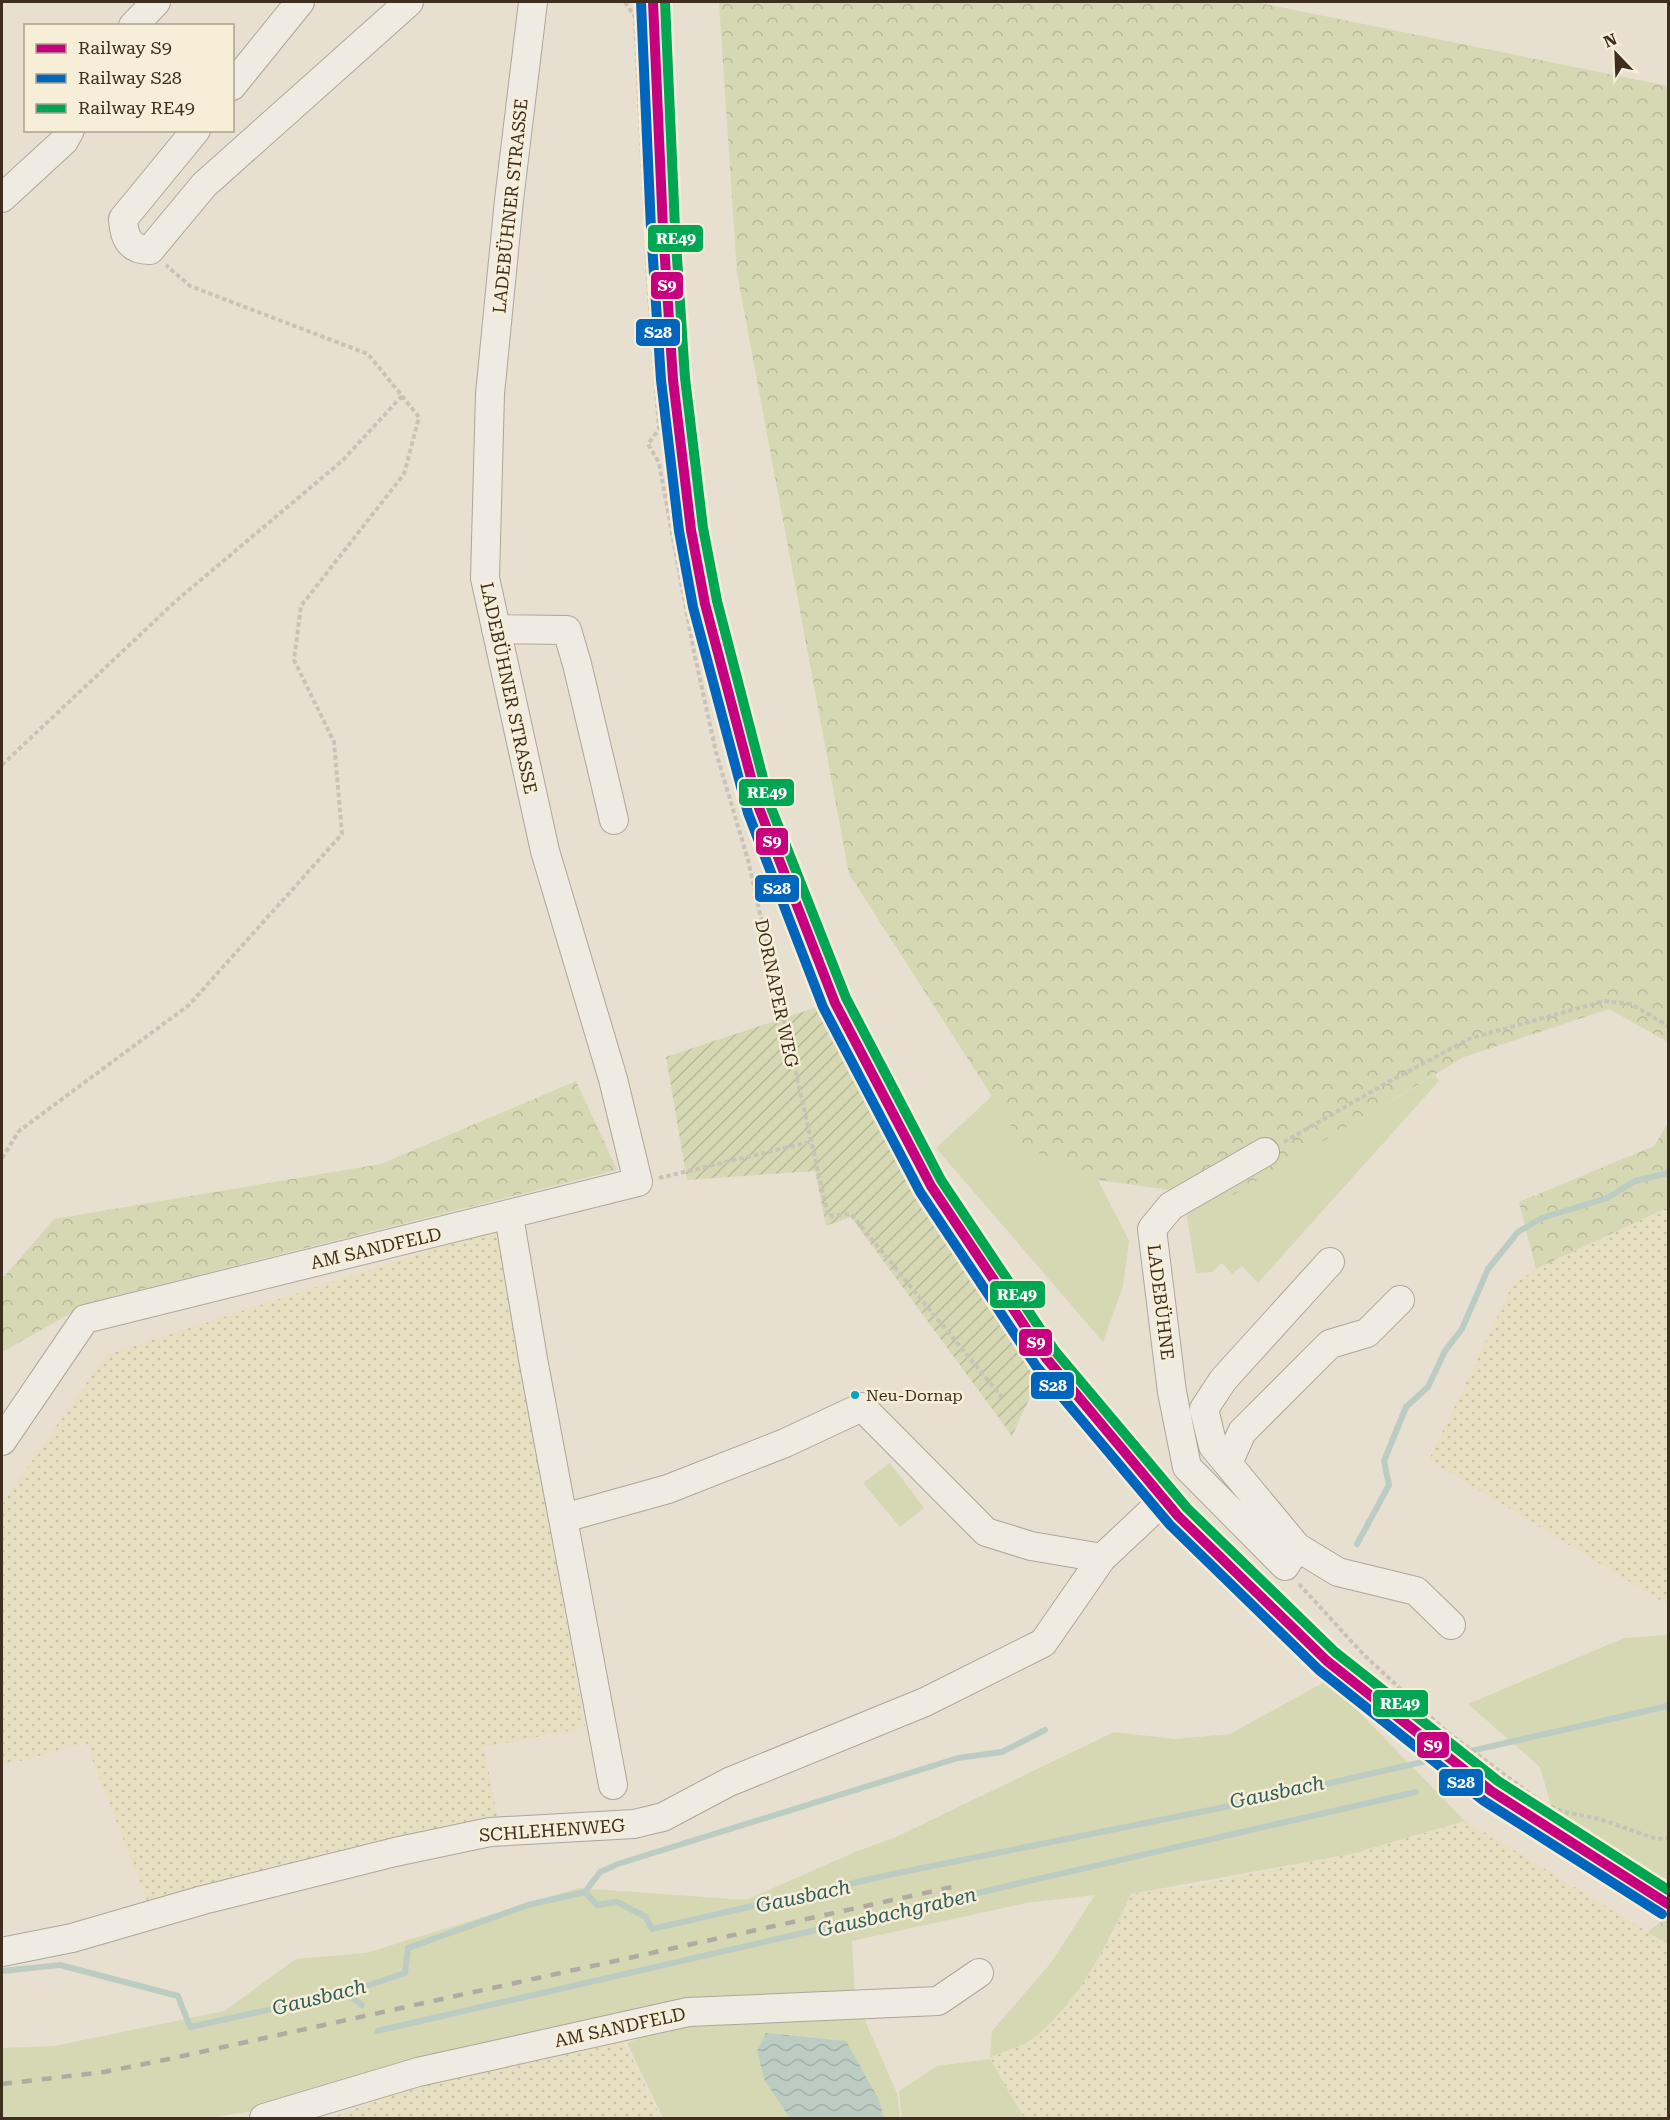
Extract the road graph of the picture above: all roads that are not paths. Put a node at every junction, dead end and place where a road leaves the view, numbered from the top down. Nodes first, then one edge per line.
1 (156, 2) edge
2 (300, 2) edge
3 (409, 2) edge
4 (533, 2) edge
5 (135, 24) edge
6 (234, 84) edge
7 (69, 132) edge
8 (194, 132) edge
9 (2, 198) edge
10 (496, 629) junction
11 (614, 820) dead end
12 (1265, 1152) road end
13 (638, 1182) joint
14 (509, 1216) junction
15 (1330, 1262) dead end
16 (1400, 1300) dead end
17 (2, 1441) edge
18 (1228, 1463) junction
19 (1150, 1514) tunnel mouth
20 (564, 1518) junction
21 (1291, 1557) junction
22 (1102, 1558) junction
23 (1451, 1625) dead end
24 (613, 1785) dead end
25 (2, 1952) edge
26 (979, 1973) dead end
27 (264, 2118) edge

1 - 5 street
2 - 6 street
3 - 8 street
4 - 10 street, LADEBÜHNER STRASSE
7 - 9 street
10 - 11 street
10 - 13 street, LADEBÜHNER STRASSE
12 - 21 street, LADEBÜHNE
13 - 14 street, AM SANDFELD
14 - 17 street, AM SANDFELD
14 - 20 street
15 - 18 street, LADEBÜHNE
16 - 18 street
18 - 21 street, LADEBÜHNE
19 - 22 street
20 - 22 street
20 - 24 street
21 - 23 street, LADEBÜHNE
22 - 25 street, SCHLEHENWEG
26 - 27 street, AM SANDFELD

